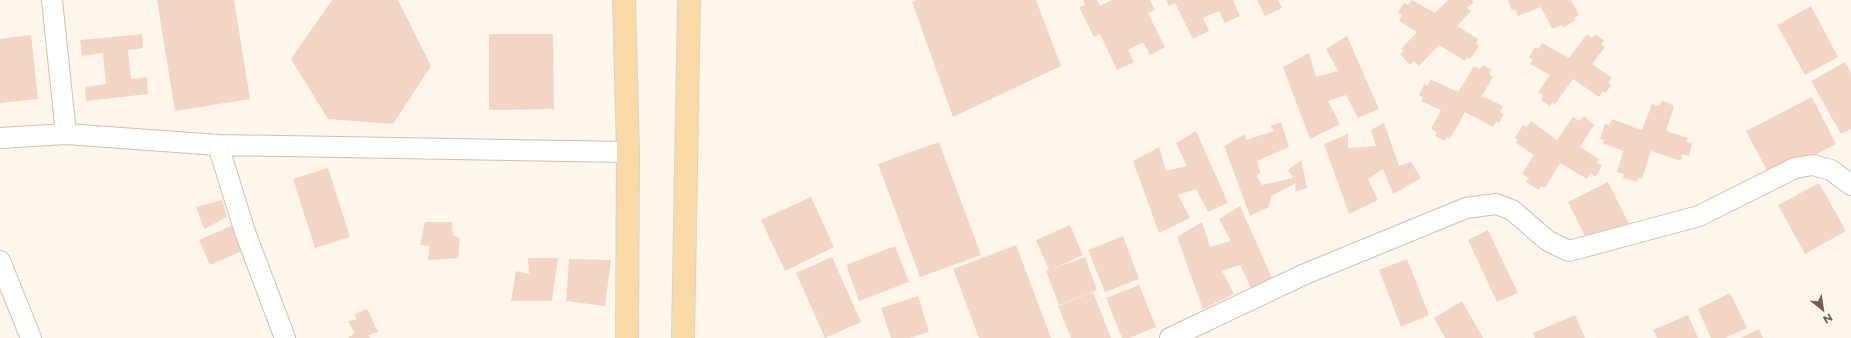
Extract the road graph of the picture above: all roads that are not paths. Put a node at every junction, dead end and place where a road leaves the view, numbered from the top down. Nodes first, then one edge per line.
1 (52, 0) edge
2 (624, 0) edge
3 (689, 0) edge
4 (66, 134) junction
5 (0, 138) edge
6 (218, 145) junction
7 (628, 152) junction
8 (1851, 185) edge
9 (0, 261) edge
10 (31, 338) edge
11 (285, 338) edge
12 (627, 338) edge
13 (683, 338) edge
14 (1170, 338) edge

1 - 4 street
2 - 7 main road
3 - 13 main road
4 - 5 street
4 - 6 street
6 - 7 street
6 - 11 street
7 - 12 main road
8 - 14 street
9 - 10 street

